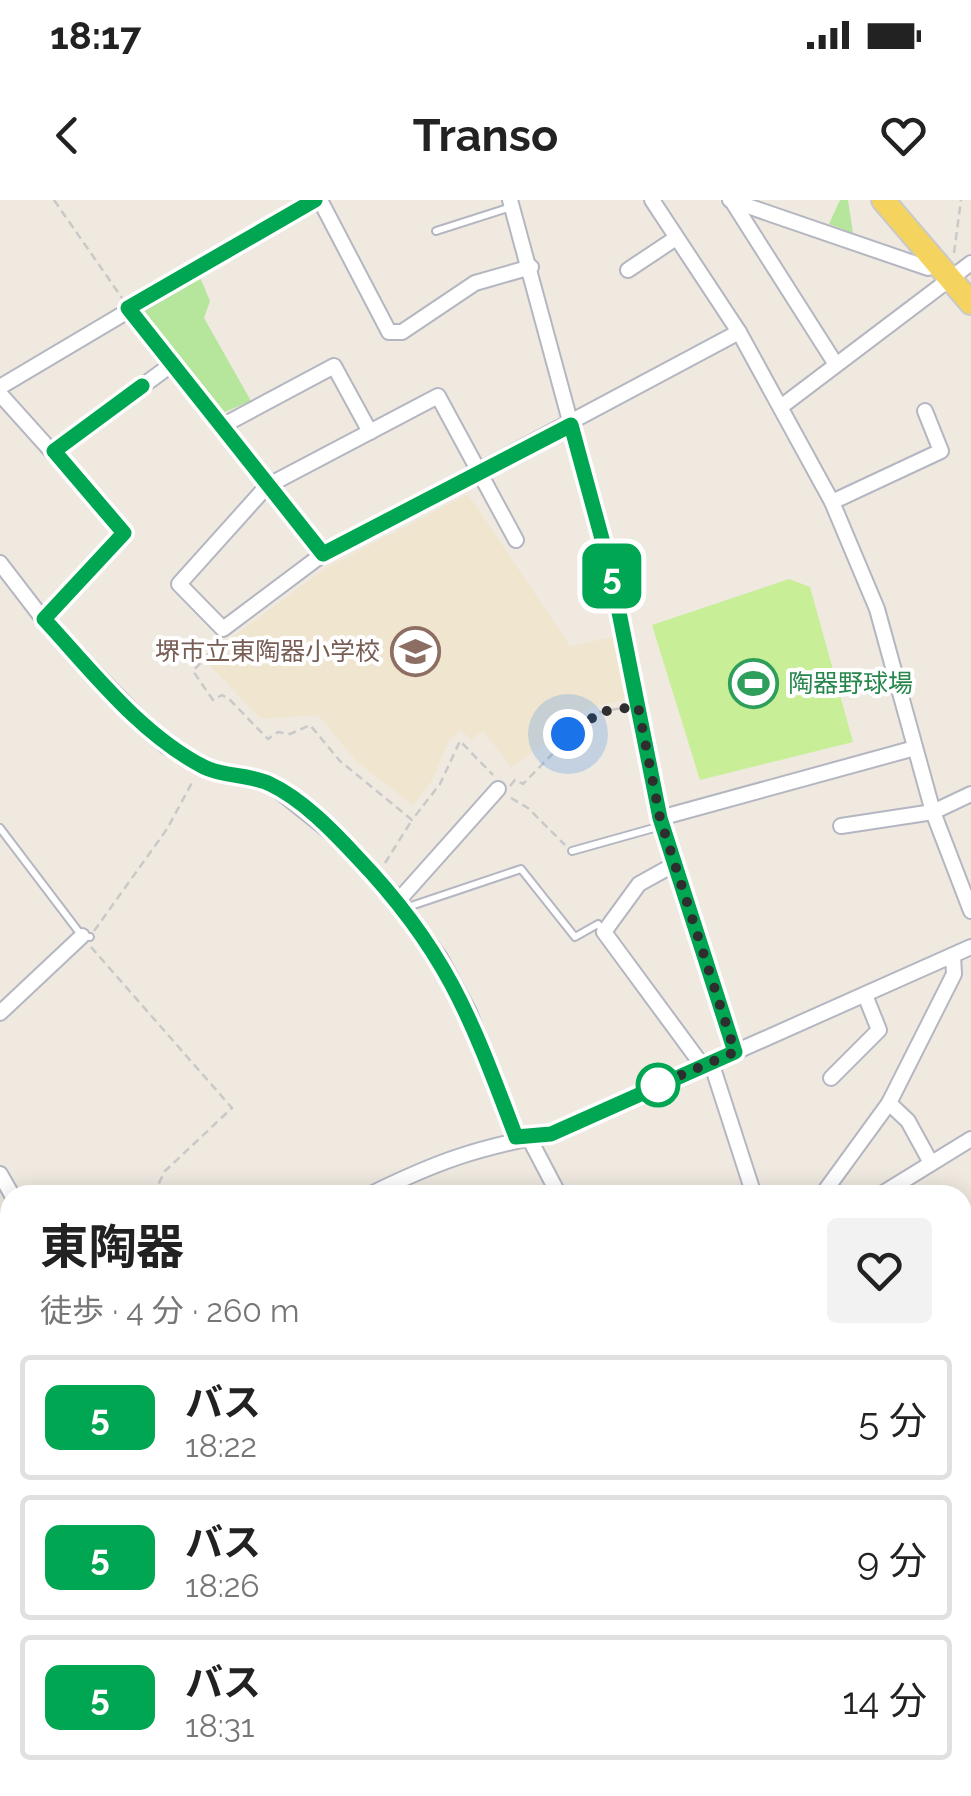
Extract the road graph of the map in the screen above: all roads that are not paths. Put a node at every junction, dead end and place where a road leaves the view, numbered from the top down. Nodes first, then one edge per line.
1 (318, 200) edge
2 (652, 200) edge
3 (731, 200) edge
4 (884, 200) edge
5 (511, 203) edge
6 (436, 231) dead end
7 (676, 238) junction
8 (531, 268) junction
9 (956, 268) edge
10 (628, 270) dead end
11 (971, 304) edge
12 (128, 308) junction
13 (739, 332) junction
14 (835, 363) junction
15 (171, 365) junction
16 (0, 391) edge
17 (782, 406) junction
18 (925, 411) dead end
19 (571, 425) junction
20 (220, 426) junction
21 (370, 432) junction
22 (54, 451) junction
23 (480, 472) junction
24 (267, 486) junction
25 (832, 502) junction
26 (124, 533) joint
27 (516, 540) dead end
28 (323, 554) junction
29 (0, 563) edge
30 (44, 619) junction
31 (916, 748) junction
32 (498, 789) road end
33 (971, 794) edge
34 (932, 812) junction
35 (661, 822) junction
36 (841, 826) dead end
37 (0, 828) edge
38 (572, 852) road end
39 (675, 864) junction
40 (401, 905) junction
41 (971, 911) edge
42 (604, 932) junction
43 (86, 936) joint
44 (971, 947) edge
45 (954, 956) junction
46 (864, 995) junction
47 (0, 1013) edge
48 (735, 1052) junction
49 (707, 1064) junction
50 (832, 1078) dead end
51 (889, 1103) junction
52 (522, 1138) junction
53 (971, 1138) edge
54 (931, 1164) junction
55 (390, 1185) edge
56 (553, 1185) edge
57 (750, 1185) edge
58 (829, 1185) edge
59 (896, 1185) edge

1 - 8 street
1 - 12 street
2 - 7 street
3 - 9 street
3 - 14 street
4 - 9 main road
5 - 6 lane
5 - 8 street
7 - 10 street
7 - 13 street
8 - 19 street
9 - 11 main road
9 - 14 street
12 - 15 street
12 - 16 street
13 - 17 street
13 - 19 street
14 - 17 street
15 - 20 street
15 - 22 street
16 - 22 street
17 - 25 street
18 - 25 street
19 - 23 street
19 - 35 street
20 - 21 street
20 - 24 street
21 - 23 street
21 - 24 street
22 - 26 street
23 - 27 street
23 - 28 street
24 - 28 street
24 - 28 street
25 - 31 street
26 - 30 lane
29 - 30 street
30 - 40 street
31 - 34 street
31 - 35 street
32 - 40 street
33 - 34 street
34 - 36 street
34 - 41 street
35 - 38 lane
35 - 39 street
37 - 43 lane
39 - 42 street
39 - 48 street
40 - 42 lane
40 - 52 street
42 - 49 street
43 - 47 street
44 - 45 street
45 - 46 street
45 - 51 street
46 - 48 street
46 - 50 street
48 - 49 street
49 - 52 street
49 - 57 street
51 - 54 street
51 - 58 street
52 - 55 street
52 - 56 street
53 - 54 street
54 - 59 street

